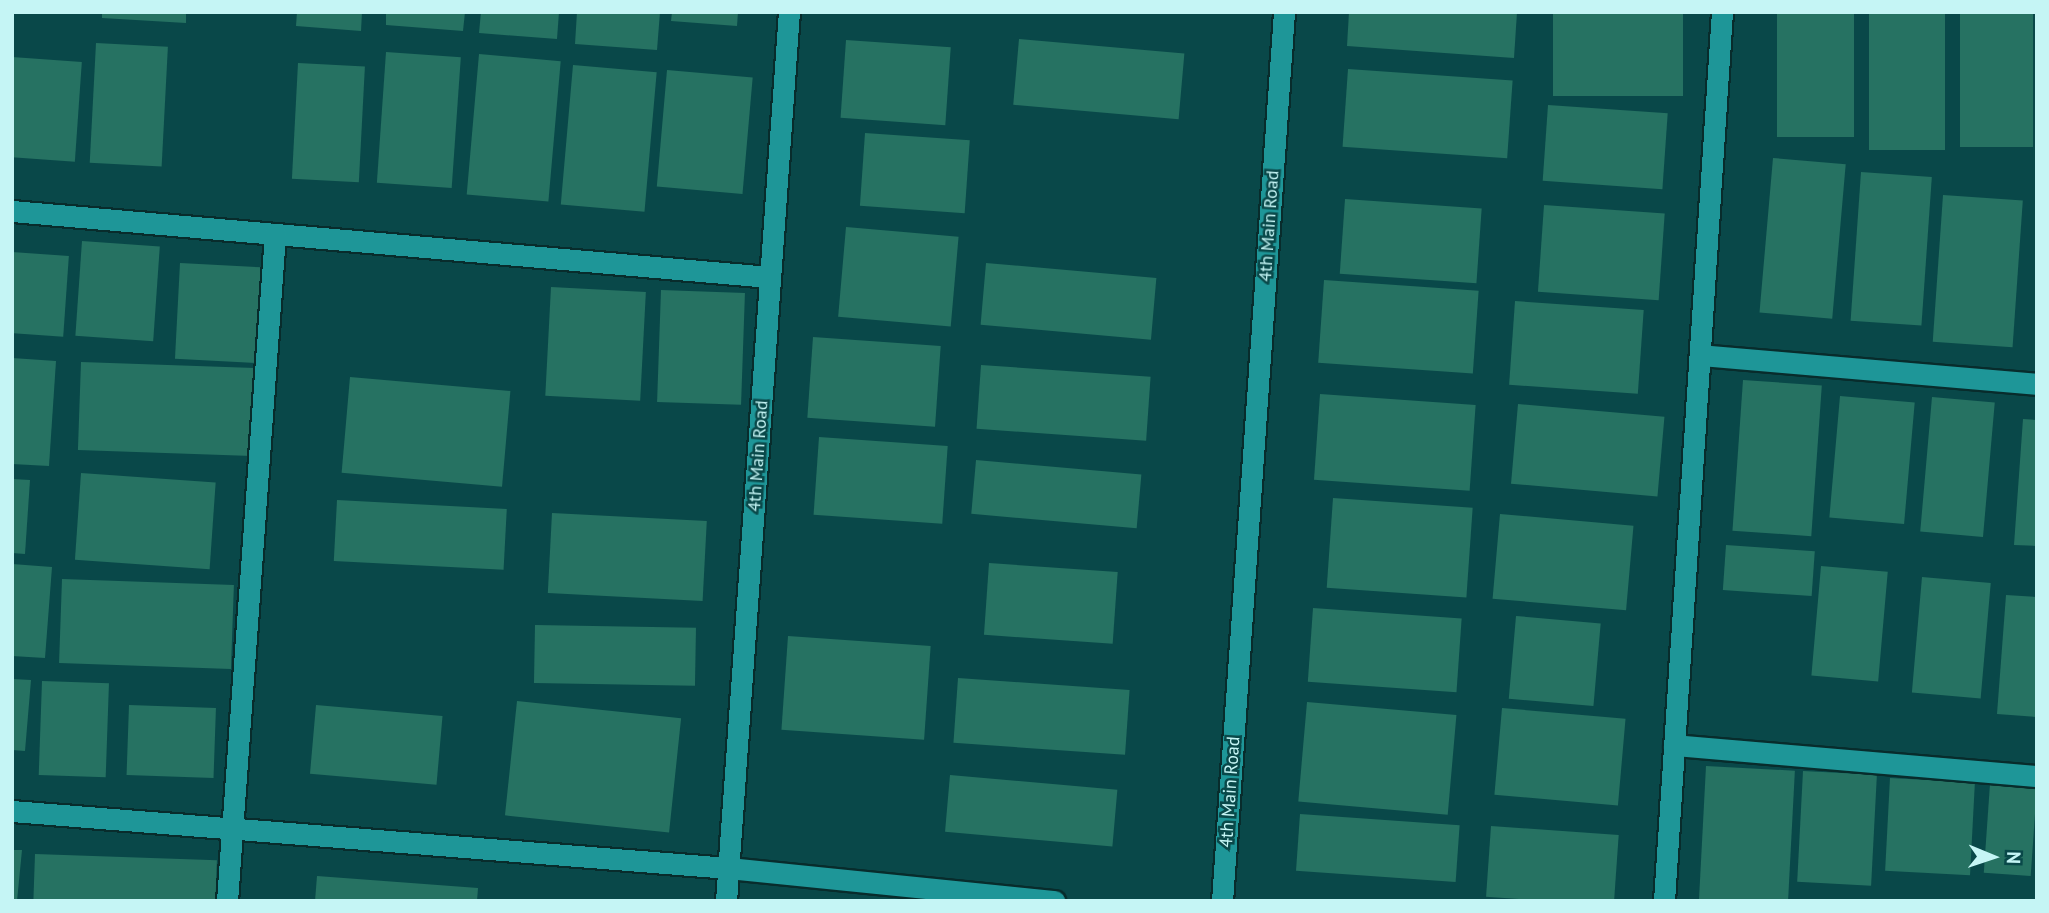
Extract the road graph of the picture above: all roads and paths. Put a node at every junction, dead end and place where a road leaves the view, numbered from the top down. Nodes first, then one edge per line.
1 (789, 12) edge
2 (1284, 12) edge
3 (1722, 12) edge
4 (12, 211) edge
5 (275, 234) junction
6 (770, 277) junction
7 (1700, 355) junction
8 (2037, 384) edge
9 (1674, 746) junction
10 (2037, 776) edge
11 (12, 811) edge
12 (232, 829) junction
13 (729, 869) junction
14 (227, 901) edge
15 (726, 901) edge
16 (1054, 901) edge
17 (1222, 901) edge
18 (1664, 901) edge

1 - 6 street, 4th Main Road
2 - 17 street, 4th Main Road
3 - 7 street
4 - 5 street
5 - 6 street
5 - 12 street
6 - 13 street, 4th Main Road
7 - 8 street
7 - 9 street
9 - 10 street
9 - 18 street
11 - 12 street
12 - 13 street
12 - 14 street
13 - 15 street, 4th Main Road
13 - 16 street

